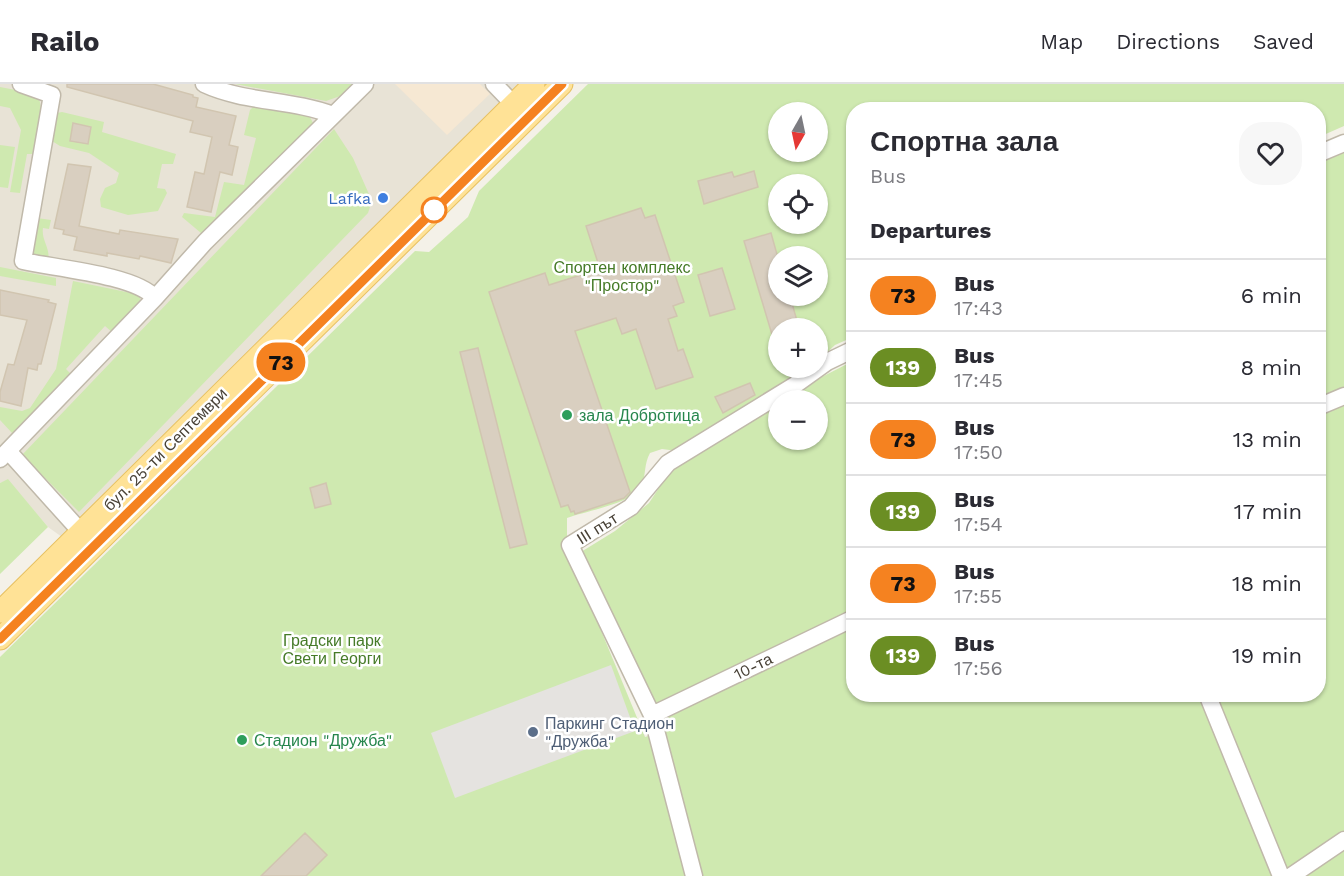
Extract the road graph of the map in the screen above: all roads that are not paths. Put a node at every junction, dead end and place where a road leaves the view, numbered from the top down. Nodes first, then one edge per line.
1 (21, 84) edge
2 (204, 84) edge
3 (365, 84) edge
4 (494, 84) edge
5 (534, 84) edge
6 (562, 84) edge
7 (520, 110) junction
8 (333, 116) junction
9 (1344, 143) edge
10 (1326, 151) edge
11 (155, 298) junction
12 (846, 353) edge
13 (1344, 396) edge
14 (1326, 404) edge
15 (4, 455) edge
16 (81, 532) junction
17 (0, 612) edge
18 (846, 622) edge
19 (0, 639) edge
20 (1210, 702) edge
21 (652, 715) junction
22 (1344, 840) edge
23 (694, 876) edge
24 (1281, 876) edge
25 (1291, 876) edge

1 - 11 street
2 - 8 street
3 - 8 street
4 - 7 street
5 - 7 main road, бул. 25-ти Септември
6 - 7 main road, бул. 25-ти Септември
7 - 16 main road, бул. 25-ти Септември
7 - 19 main road, бул. 25-ти Септември
8 - 11 street
9 - 10 street
11 - 15 street
12 - 21 street, ІІІ път
13 - 14 street
15 - 16 street
16 - 17 main road, бул. 25-ти Септември
18 - 21 street, 10-та
20 - 24 street
21 - 23 street, ІІІ път
22 - 25 street

